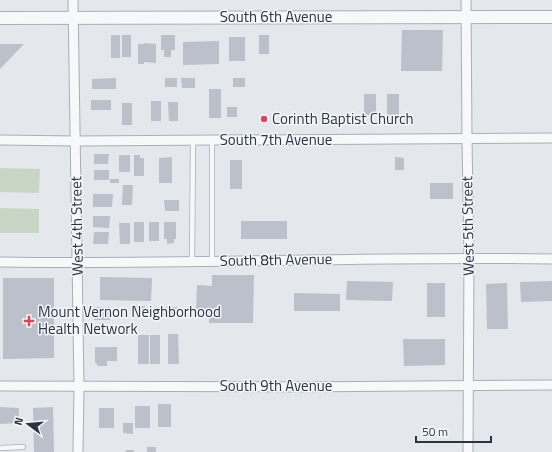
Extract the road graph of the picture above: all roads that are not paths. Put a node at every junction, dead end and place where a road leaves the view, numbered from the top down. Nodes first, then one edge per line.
1 (73, 0) edge
2 (466, 0) edge
3 (73, 17) junction
4 (466, 17) junction
5 (552, 17) edge
6 (0, 18) edge
7 (552, 138) edge
8 (467, 139) junction
9 (0, 140) edge
10 (212, 140) junction
11 (76, 141) junction
12 (193, 141) junction
13 (469, 257) junction
14 (552, 259) edge
15 (0, 262) edge
16 (192, 262) junction
17 (212, 262) junction
18 (77, 263) junction
19 (468, 384) junction
20 (552, 385) edge
21 (0, 386) edge
22 (79, 386) junction
23 (23, 447) dead end
24 (0, 448) edge
25 (78, 452) edge
26 (468, 452) edge

1 - 3 street, West 4th Street
2 - 4 street, West 5th Street
3 - 4 street, South 6th Avenue
3 - 6 street, South 6th Avenue
3 - 11 street, West 4th Street
4 - 5 street, South 6th Avenue
4 - 8 street, West 5th Street
7 - 8 street, South 7th Avenue
8 - 10 street, South 7th Avenue
8 - 13 street, West 5th Street
9 - 11 street, South 7th Avenue
10 - 12 street, South 7th Avenue
10 - 17 lane
11 - 12 street, South 7th Avenue
11 - 18 street, West 4th Street
12 - 16 lane
13 - 14 street, South 8th Avenue
13 - 17 street, South 8th Avenue
13 - 19 street, West 5th Street
15 - 18 street, South 8th Avenue
16 - 17 street, South 8th Avenue
16 - 18 street, South 8th Avenue
18 - 22 street, West 4th Street
19 - 20 street, South 9th Avenue
19 - 22 street, South 9th Avenue
19 - 26 street, West 5th Street
21 - 22 street, South 9th Avenue
22 - 25 street, West 4th Street
23 - 24 lane

